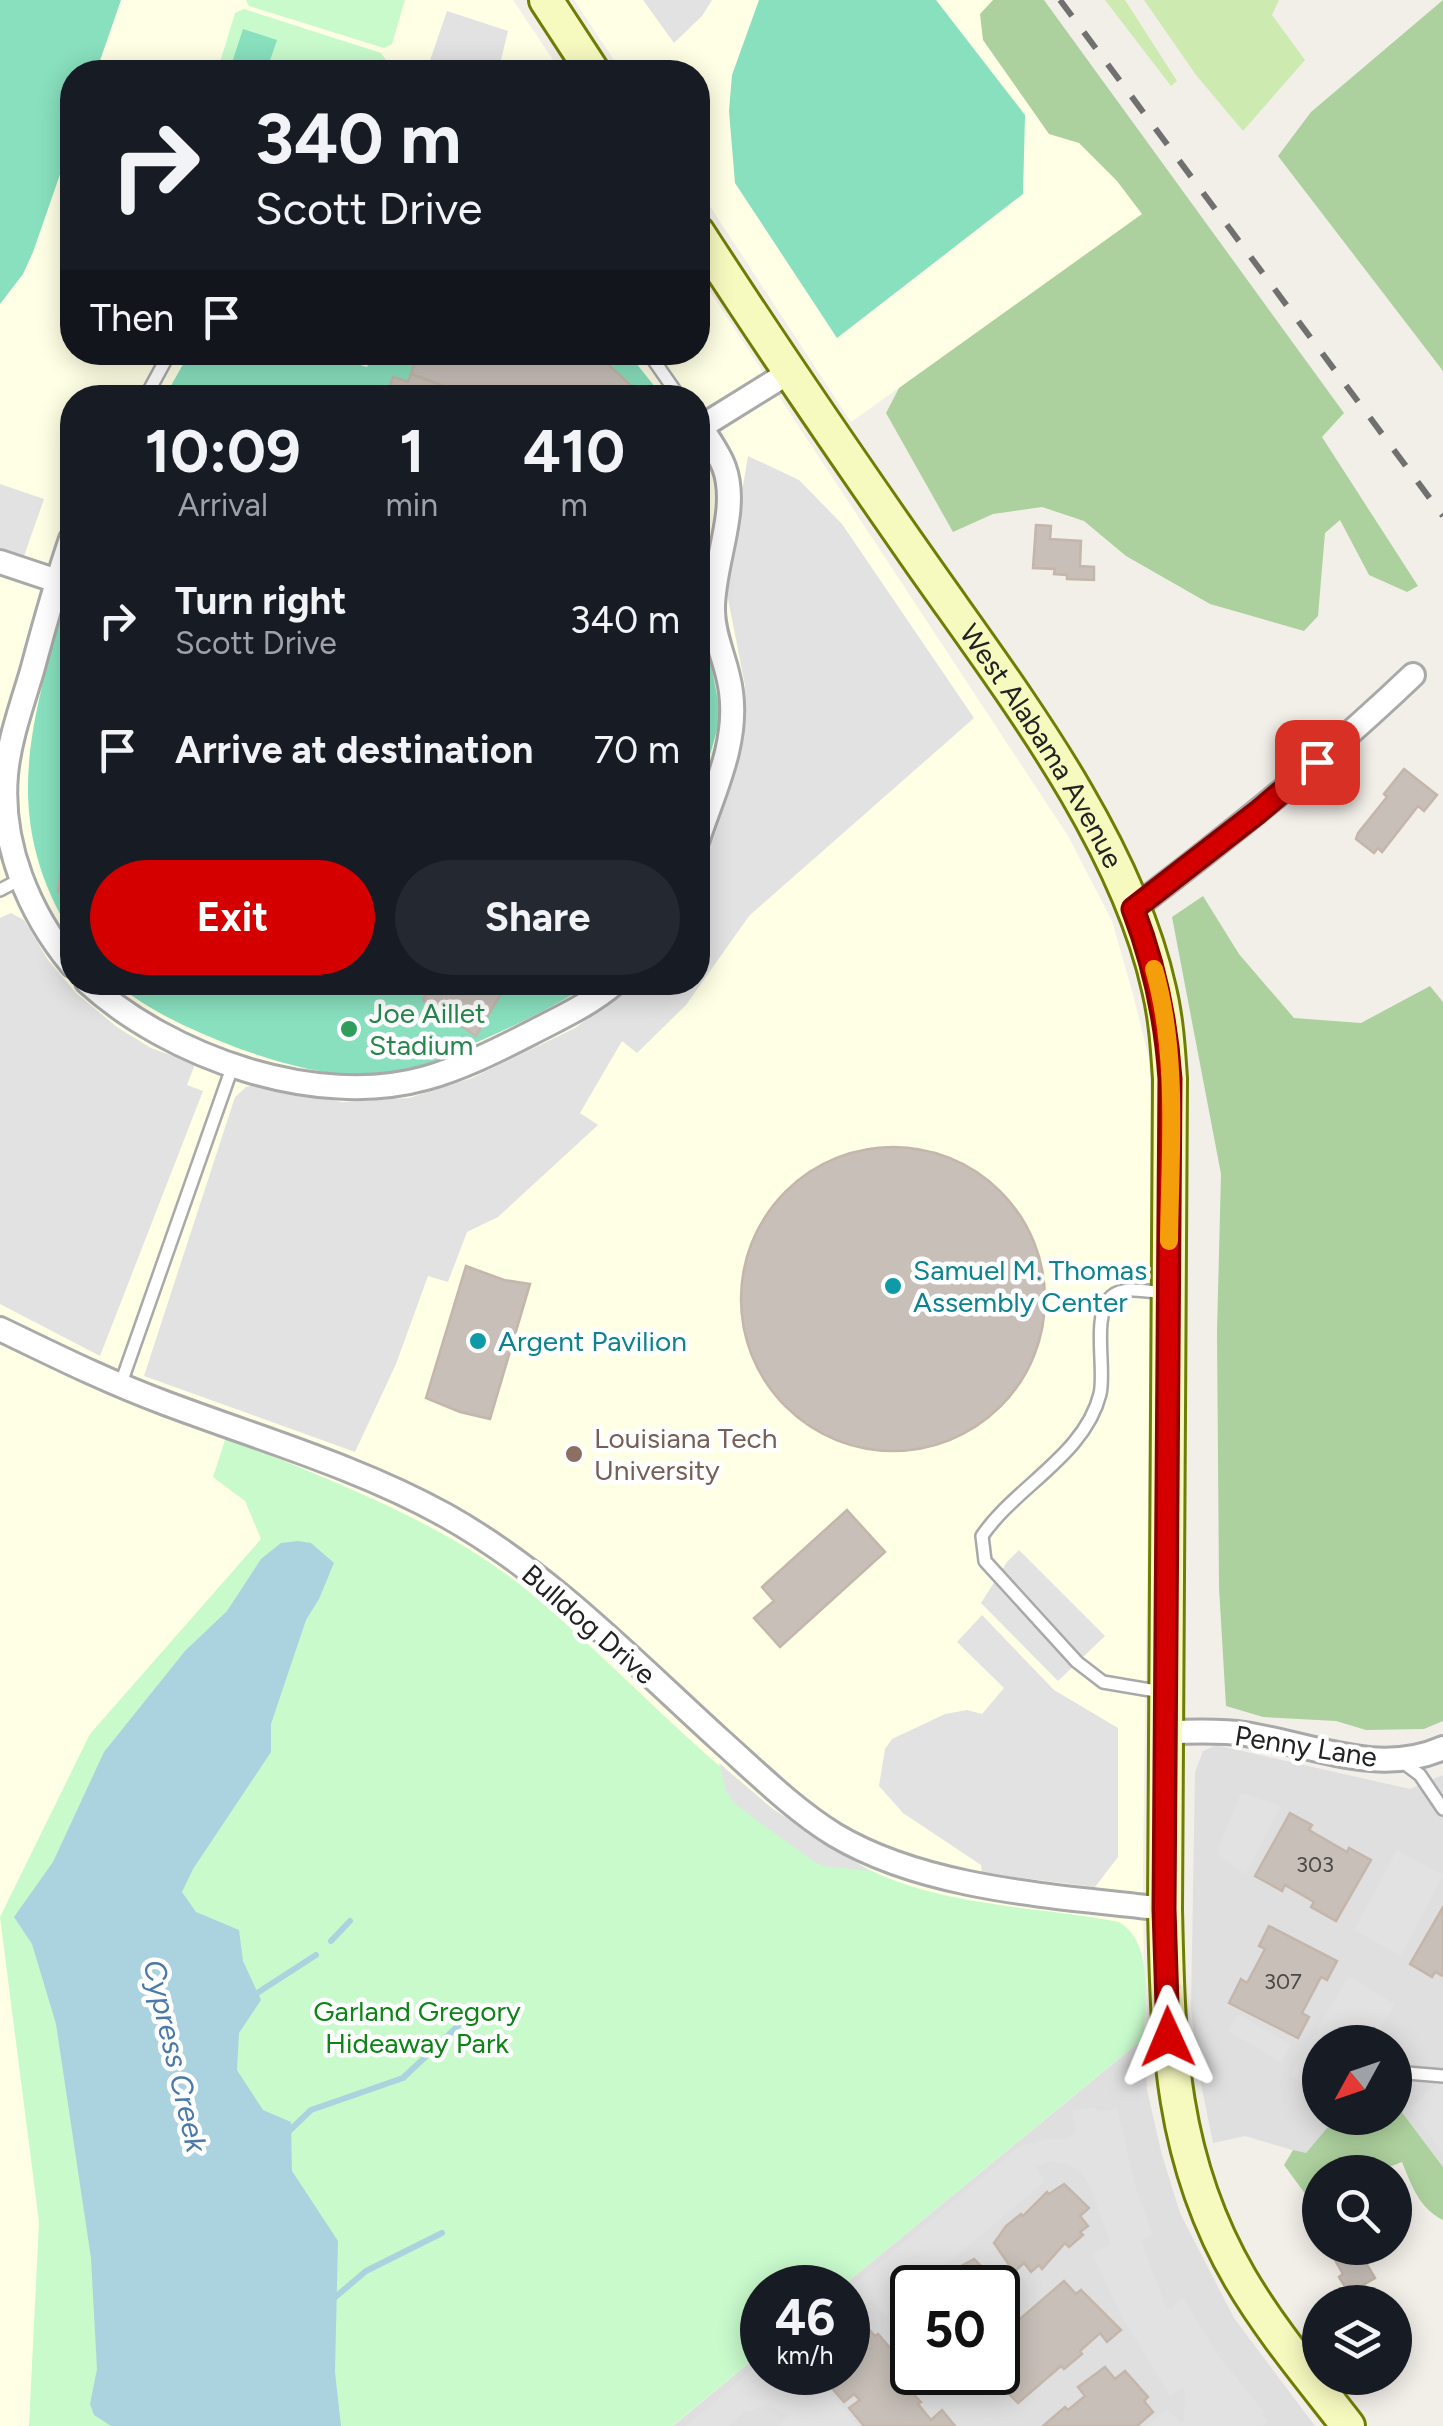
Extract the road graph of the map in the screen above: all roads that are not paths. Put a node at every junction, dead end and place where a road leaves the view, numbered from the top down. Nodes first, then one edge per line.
1 (546, 0) edge
2 (586, 60) edge
3 (710, 252) edge
4 (788, 372) junction
5 (710, 418) edge
6 (710, 443) edge
7 (0, 562) edge
8 (60, 573) edge
9 (57, 582) junction
10 (1413, 675) dead end
11 (710, 804) edge
12 (22, 879) junction
13 (0, 890) edge
14 (1133, 909) junction
15 (60, 948) edge
16 (102, 995) edge
17 (598, 995) edge
18 (234, 1064) junction
19 (1169, 1294) junction
20 (0, 1329) edge
21 (120, 1386) junction
22 (1167, 1692) junction
23 (1167, 1732) junction
24 (1443, 1748) edge
25 (1400, 1760) junction
26 (1443, 1809) edge
27 (1164, 1909) junction
28 (1412, 2073) edge
29 (1443, 2076) edge
30 (1348, 2426) edge

1 - 2 main road
3 - 4 main road, West Alabama Avenue
4 - 5 street
4 - 14 main road, West Alabama Avenue
6 - 11 street
7 - 9 street
8 - 9 street
9 - 12 street
10 - 14 street
12 - 13 lane
12 - 15 street
14 - 19 main road, West Alabama Avenue
16 - 18 street
17 - 18 street
18 - 21 lane
19 - 22 main road, West Alabama Avenue
19 - 22 lane
20 - 21 street, Bulldog Drive
21 - 27 street, Bulldog Drive
22 - 23 main road, West Alabama Avenue
23 - 25 street, Penny Lane
23 - 27 main road, West Alabama Avenue
24 - 25 street, Penny Lane
25 - 26 lane
27 - 30 main road, West Alabama Avenue
28 - 29 lane

